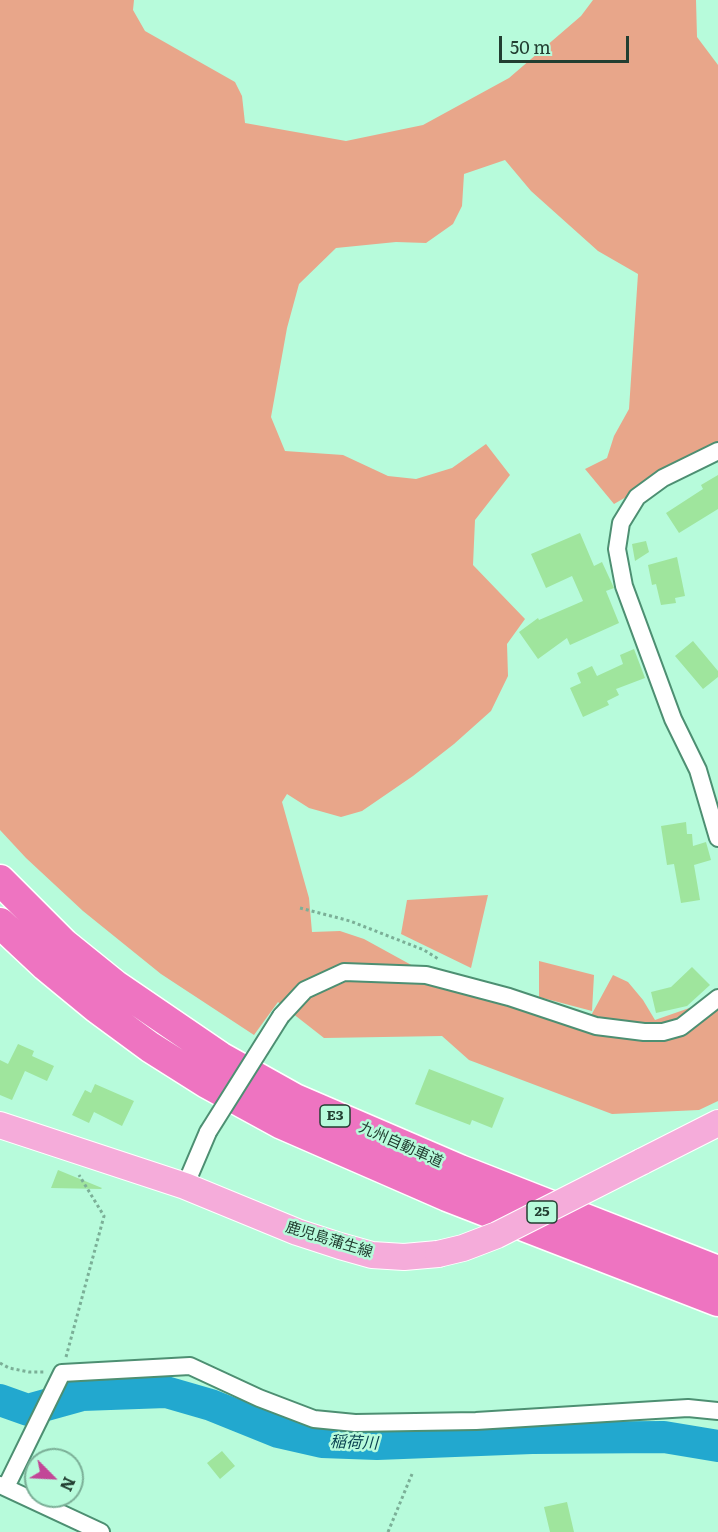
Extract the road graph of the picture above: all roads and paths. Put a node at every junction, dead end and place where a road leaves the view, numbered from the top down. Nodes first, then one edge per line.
1 (718, 451) edge
2 (718, 838) edge
3 (0, 880) edge
4 (300, 908) dead end
5 (0, 923) edge
6 (443, 962) dead end
7 (718, 998) edge
8 (718, 1123) edge
9 (0, 1125) edge
10 (56, 1145) junction
11 (185, 1186) junction
12 (718, 1271) edge
13 (718, 1302) edge
14 (0, 1363) edge
15 (59, 1377) junction
16 (718, 1411) edge
17 (412, 1474) dead end
18 (3, 1486) edge
19 (101, 1532) edge
20 (388, 1532) edge

1 - 2 street
3 - 12 highway, 九州自動車道 / E3
4 - 6 path
5 - 13 highway, 九州自動車道 / E3
7 - 11 street, bridge
8 - 11 main road, 鹿児島蒲生線 / 25, bridge
9 - 10 main road, 鹿児島蒲生線 / 25
10 - 11 main road, 鹿児島蒲生線 / 25
10 - 15 path
14 - 15 path
15 - 16 street
15 - 18 street
17 - 20 path
18 - 19 street

